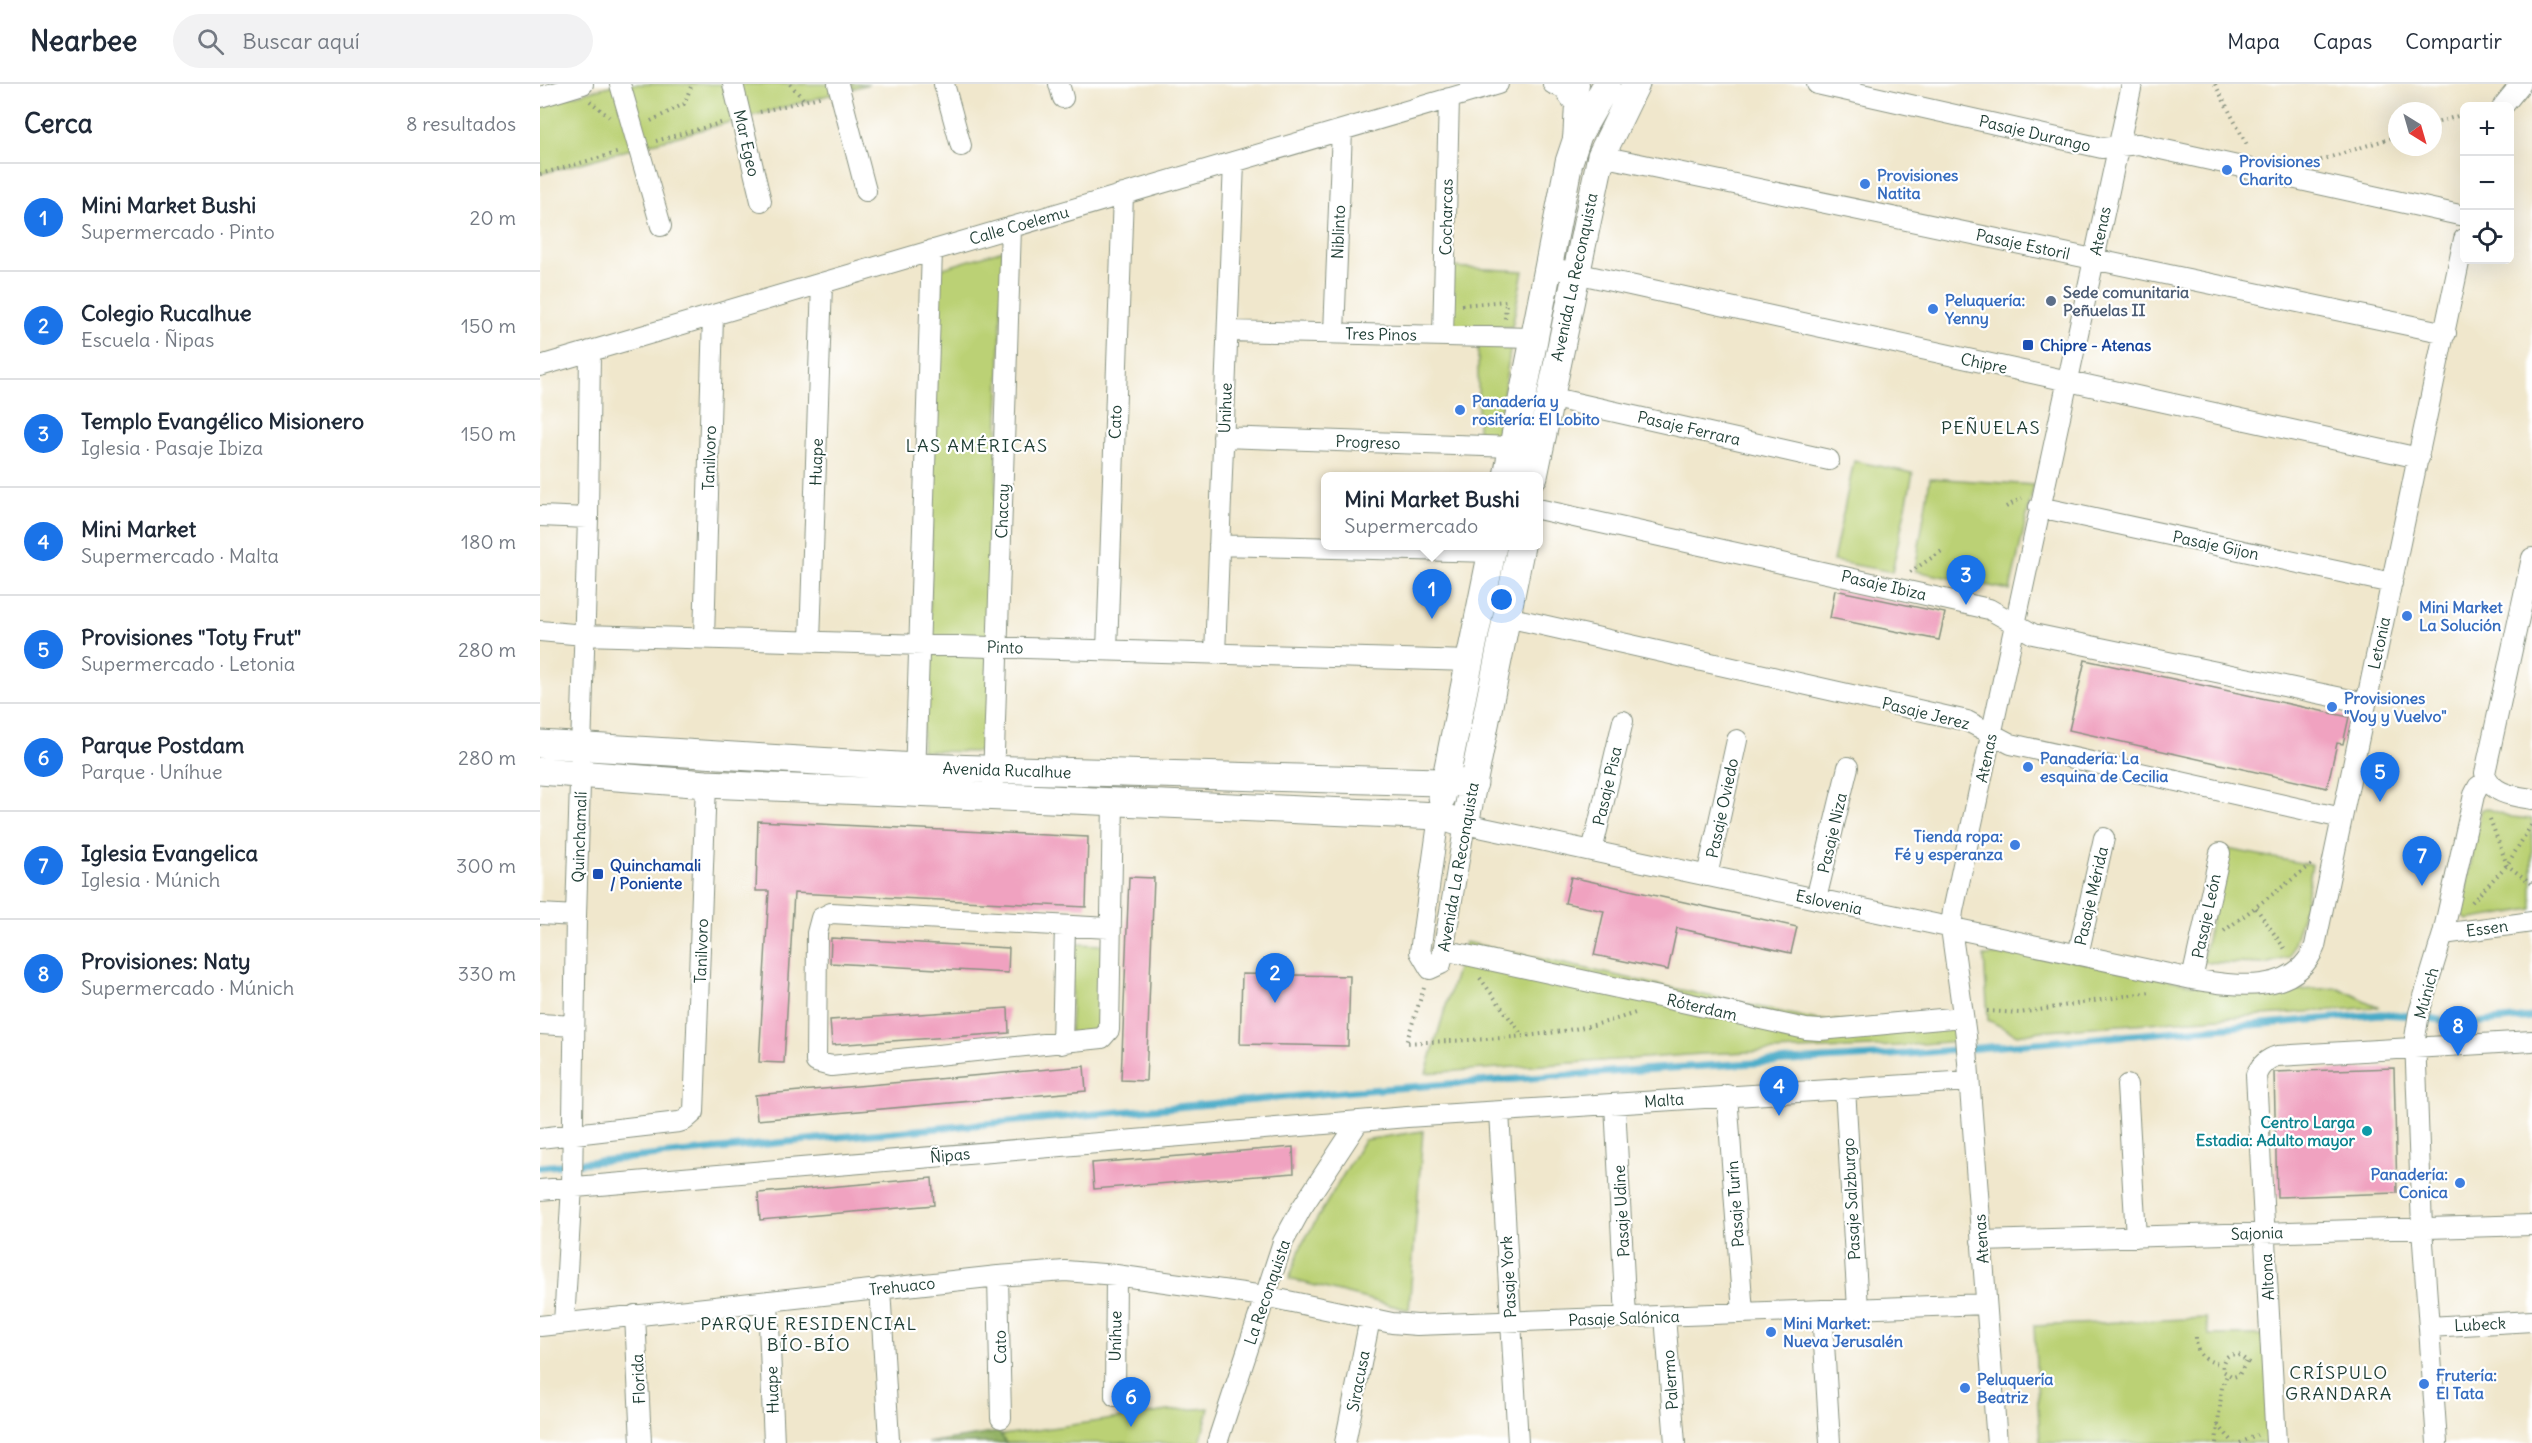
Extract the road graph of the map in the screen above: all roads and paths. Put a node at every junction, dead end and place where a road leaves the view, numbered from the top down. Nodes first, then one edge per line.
1 (583, 84) edge
2 (620, 84) edge
3 (733, 84) edge
4 (790, 84) edge
5 (944, 84) edge
6 (1498, 84) edge
7 (1553, 84) edge
8 (1579, 84) edge
9 (1607, 84) edge
10 (1636, 84) edge
11 (1817, 84) edge
12 (2132, 84) edge
13 (2215, 84) edge
14 (2521, 84) edge
15 (839, 88) edge
16 (540, 97) edge
17 (1449, 98) junction
18 (804, 100) junction
19 (2506, 102) edge
20 (1575, 104) junction
21 (758, 113) dead end
22 (2460, 115) edge
23 (735, 119) dead end
24 (2442, 121) edge
25 (1342, 130) junction
26 (2388, 139) edge
27 (655, 142) dead end
28 (961, 146) dead end
29 (2119, 146) junction
30 (1573, 150) junction
31 (620, 152) dead end
32 (1601, 156) junction
33 (1234, 162) junction
34 (2269, 173) junction
35 (540, 174) edge
36 (866, 191) dead end
37 (1123, 194) junction
38 (761, 201) dead end
39 (2460, 215) edge
40 (661, 226) dead end
41 (1011, 227) junction
42 (932, 250) junction
43 (2094, 260) junction
44 (2460, 260) edge
45 (1548, 267) junction
46 (1576, 274) junction
47 (822, 283) junction
48 (1444, 306) junction
49 (713, 315) junction
50 (1228, 331) junction
51 (1334, 333) junction
52 (2446, 333) junction
53 (1443, 336) junction
54 (1504, 337) junction
55 (1534, 338) junction
56 (590, 351) junction
57 (540, 366) edge
58 (2067, 381) junction
59 (1549, 397) junction
60 (1223, 437) junction
61 (1513, 447) junction
62 (2419, 458) junction
63 (1829, 460) dead end
64 (1508, 472) edge
65 (1535, 472) edge
66 (2039, 507) junction
67 (1543, 509) edge
68 (540, 516) edge
69 (588, 518) junction
70 (1219, 545) junction
71 (1321, 546) edge
72 (1492, 550) edge
73 (1520, 550) edge
74 (1942, 551) dead end
75 (2532, 558) edge
76 (1910, 572) dead end
77 (2392, 583) junction
78 (1507, 616) junction
79 (2014, 623) junction
80 (540, 631) edge
81 (584, 635) junction
82 (704, 638) junction
83 (810, 641) junction
84 (919, 645) junction
85 (998, 647) junction
86 (1107, 650) junction
87 (1215, 654) junction
88 (1470, 661) junction
89 (2366, 704) junction
90 (1623, 721) dead end
91 (1991, 733) junction
92 (1737, 740) dead end
93 (540, 744) edge
94 (581, 761) junction
95 (1848, 766) dead end
96 (540, 771) edge
97 (915, 780) junction
98 (2487, 780) junction
99 (1445, 781) junction
100 (993, 783) junction
101 (1474, 783) junction
102 (706, 784) junction
103 (2532, 799) edge
104 (1113, 801) junction
105 (1439, 816) junction
106 (2342, 818) junction
107 (1465, 824) junction
108 (2532, 824) edge
109 (2104, 838) dead end
110 (1592, 851) junction
111 (2220, 853) dead end
112 (2316, 862) dead end
113 (2507, 865) junction
114 (1707, 876) junction
115 (2532, 884) edge
116 (1816, 899) junction
117 (540, 914) edge
118 (576, 916) junction
119 (2532, 922) edge
120 (1065, 926) junction
121 (1109, 928) junction
122 (1951, 928) junction
123 (2442, 933) junction
124 (1443, 950) junction
125 (1466, 955) junction
126 (2078, 955) junction
127 (2291, 957) dead end
128 (1430, 969) junction
129 (2192, 979) junction
130 (2153, 991) dead end
131 (1669, 999) junction
132 (1987, 1011) dead end
133 (540, 1024) edge
134 (574, 1026) junction
135 (1964, 1027) junction
136 (1523, 1035) junction
137 (2532, 1041) edge
138 (2415, 1043) junction
139 (1062, 1044) junction
140 (1969, 1074) junction
141 (2127, 1084) dead end
142 (1845, 1088) junction
143 (1727, 1095) junction
144 (1615, 1104) junction
145 (1499, 1112) junction
146 (1359, 1121) junction
147 (540, 1138) edge
148 (572, 1142) junction
149 (572, 1182) junction
150 (540, 1190) edge
151 (2532, 1225) edge
152 (2422, 1228) junction
153 (2265, 1233) junction
154 (2136, 1237) junction
155 (1981, 1241) junction
156 (1116, 1275) junction
157 (998, 1276) junction
158 (880, 1288) junction
159 (1264, 1296) junction
160 (768, 1301) junction
161 (1986, 1304) junction
162 (1858, 1309) junction
163 (1822, 1310) junction
164 (1743, 1313) junction
165 (635, 1315) junction
166 (1665, 1316) junction
167 (1626, 1318) junction
168 (1370, 1319) junction
169 (2532, 1321) edge
170 (1510, 1322) junction
171 (564, 1323) junction
172 (540, 1326) edge
173 (2429, 1327) junction
174 (2196, 1337) dead end
175 (2246, 1362) junction
176 (2221, 1365) junction
177 (2272, 1371) junction
178 (2227, 1375) junction
179 (1115, 1396) dead end
180 (1001, 1418) dead end
181 (2217, 1425) junction
182 (889, 1440) dead end
183 (641, 1443) edge
184 (774, 1443) edge
185 (1217, 1443) edge
186 (1345, 1443) edge
187 (1518, 1443) edge
188 (1675, 1443) edge
189 (1830, 1443) edge
190 (1997, 1443) edge
191 (2216, 1443) edge
192 (2234, 1443) edge
193 (2276, 1443) edge
194 (2437, 1443) edge

1 - 16 street
2 - 40 street
3 - 38 street, Mar Egeo
4 - 18 path
5 - 28 street
6 - 17 street, Calle Coelemu
7 - 20 street
8 - 20 street
9 - 30 street, Avenida La Reconquista
10 - 32 street, Avenida La Reconquista
11 - 29 street, Pasaje Durango
12 - 29 street, Atenas
13 - 34 path
14 - 19 street
15 - 18 path
15 - 36 street
17 - 25 street, Calle Coelemu
17 - 48 street, Cocharcas
18 - 21 path
20 - 30 street
22 - 24 path
23 - 27 path
25 - 33 street, Calle Coelemu
25 - 51 street, Niblinto
26 - 34 path
29 - 34 street, Pasaje Durango
29 - 43 street, Atenas
30 - 45 street, Avenida La Reconquista
31 - 35 path
32 - 43 street, Pasaje Estoril
32 - 46 street, Avenida La Reconquista
33 - 37 street, Calle Coelemu
33 - 50 street, Unihue
34 - 39 street, Pasaje Durango
37 - 41 street, Calle Coelemu
37 - 86 street, Cato
41 - 42 street, Calle Coelemu
41 - 85 street, Chacay
42 - 47 street, Calle Coelemu
42 - 84 street
43 - 52 street, Pasaje Estoril
43 - 58 street, Atenas
44 - 52 street, Letonia
45 - 46 street, Chipre
45 - 55 street, Avenida La Reconquista
46 - 58 street, Chipre
46 - 59 street, Avenida La Reconquista
47 - 49 street, Calle Coelemu
47 - 83 street, Huape
48 - 53 street, Cocharcas
48 - 54 path
49 - 56 street, Calle Coelemu
49 - 82 street, Tanilvoro
50 - 51 street, Tres Pinos
50 - 60 street, Unihue
51 - 53 street, Tres Pinos
52 - 62 street, Letonia
53 - 54 street, Tres Pinos
54 - 55 street, Tres Pinos
55 - 61 street, Avenida La Reconquista
56 - 57 street, Calle Coelemu
56 - 69 street, Quinchamalí
58 - 62 street, Chipre
58 - 66 street, Atenas
59 - 63 street, Pasaje Ferrara
59 - 65 street, Avenida La Reconquista
60 - 61 street, Progreso
60 - 70 street, Unihue
61 - 64 street, Avenida La Reconquista
62 - 77 street, Letonia
66 - 77 street, Pasaje Gijon
66 - 79 street, Atenas
67 - 79 street, Pasaje Ibiza
68 - 69 street
69 - 81 street, Quinchamalí
70 - 71 street
70 - 87 street, Unihue
72 - 88 street, Avenida La Reconquista
73 - 78 street, Avenida La Reconquista
74 - 76 path
75 - 98 street, Múnich
77 - 89 street, Letonia
78 - 91 street, Pasaje Jerez
78 - 101 street, Avenida La Reconquista
79 - 89 street, Pasaje Ibiza
79 - 91 street, Atenas
80 - 81 street, Pinto
81 - 82 street, Pinto
81 - 94 street, Quinchamalí
82 - 83 street, Pinto
83 - 84 street, Pinto
84 - 85 street, Pinto
84 - 97 street
85 - 86 street, Pinto
85 - 100 street, Chacay
86 - 87 street, Pinto
87 - 88 street, Pinto
88 - 99 street, Avenida La Reconquista
89 - 106 street, Letonia
90 - 110 street, Pasaje Pisa
91 - 106 street, Pasaje Jerez
91 - 122 street, Atenas
92 - 114 street, Pasaje Oviedo
93 - 94 street, Avenida Rucalhue
94 - 96 street, Avenida Rucalhue
94 - 97 street, Avenida Rucalhue
94 - 102 street, Avenida Rucalhue
94 - 118 street, Quinchamalí
95 - 116 street, Pasaje Niza
97 - 100 street, Avenida Rucalhue
97 - 102 street, Avenida Rucalhue
98 - 103 street
98 - 113 path
98 - 123 street, Múnich
99 - 100 street, Avenida Rucalhue
99 - 101 street, Avenida Rucalhue
99 - 105 street, Avenida La Reconquista
100 - 104 street, Avenida Rucalhue
101 - 107 street, Avenida La Reconquista
102 - 148 street, Tanilvoro
104 - 105 street, Avenida Rucalhue
104 - 121 street
105 - 107 street, Avenida Rucalhue
105 - 128 street, Avenida La Reconquista
106 - 129 street, Letonia
107 - 110 street, Eslovenia
107 - 124 street, Avenida La Reconquista
108 - 113 path
109 - 126 street, Pasaje Mérida
110 - 114 street, Eslovenia
111 - 129 street, Pasaje León
112 - 127 path
113 - 115 path
113 - 123 path
114 - 116 street, Eslovenia
116 - 122 street, Eslovenia
117 - 118 street
118 - 134 street, Quinchamalí
119 - 123 street, Essen
120 - 121 street
120 - 139 street
120 - 139 street
121 - 139 street
122 - 126 street, Eslovenia
122 - 135 street, Atenas
123 - 138 street, Múnich
124 - 125 street, Róterdam
124 - 128 street, Avenida La Reconquista
125 - 131 street, Róterdam
125 - 136 path
126 - 129 street, Eslovenia
128 - 136 path
130 - 132 path
131 - 135 street, Róterdam
131 - 136 path
133 - 134 street
134 - 148 street, Quinchamalí
135 - 140 street, Atenas
137 - 138 street
138 - 152 street, Múnich
138 - 153 street, Altona
140 - 142 street, Malta
140 - 155 street, Atenas
141 - 154 street
142 - 143 street, Malta
142 - 162 street, Pasaje Salzburgo
143 - 144 street, Malta
143 - 164 street, Pasaje Turín
144 - 145 street, Malta
144 - 167 street, Pasaje Udine
145 - 146 street, Malta
145 - 170 street, Pasaje York
146 - 149 street, Ñipas
146 - 159 street, La Reconquista
147 - 148 street
148 - 149 street, Quinchamalí
149 - 150 street, Ñipas
149 - 171 street, Quinchamalí
151 - 152 street, Sajonia
152 - 153 street, Sajonia
152 - 173 street, Múnich
153 - 154 street, Sajonia
153 - 177 street, Altona
154 - 155 street, Sajonia
155 - 161 street, Atenas
156 - 157 street, Trehuaco
156 - 159 street, Trehuaco
156 - 179 street, Uníhue
157 - 158 street, Trehuaco
157 - 180 street, Cato
158 - 160 street, Trehuaco
158 - 182 street
159 - 168 street, Pasaje Salónica
159 - 185 street, La Reconquista
160 - 165 street, Trehuaco
160 - 184 street, Huape
161 - 162 street, Pasaje Salónica
161 - 190 street, Atenas
162 - 163 street, Pasaje Salónica
163 - 164 street, Pasaje Salónica
163 - 189 street
164 - 166 street, Pasaje Salónica
165 - 171 street, Trehuaco
165 - 183 street, Florida
166 - 167 street, Pasaje Salónica
166 - 188 street, Palermo
167 - 170 street, Pasaje Salónica
168 - 170 street, Pasaje Salónica
168 - 186 street, Siracusa
169 - 173 street, Lubeck
170 - 187 street, Pasaje York
171 - 172 street, Trehuaco
173 - 194 street, Múnich
174 - 176 path
175 - 176 path
175 - 177 path
175 - 178 path
176 - 178 path
177 - 193 street, Altona
178 - 181 path
181 - 191 path
181 - 192 path

